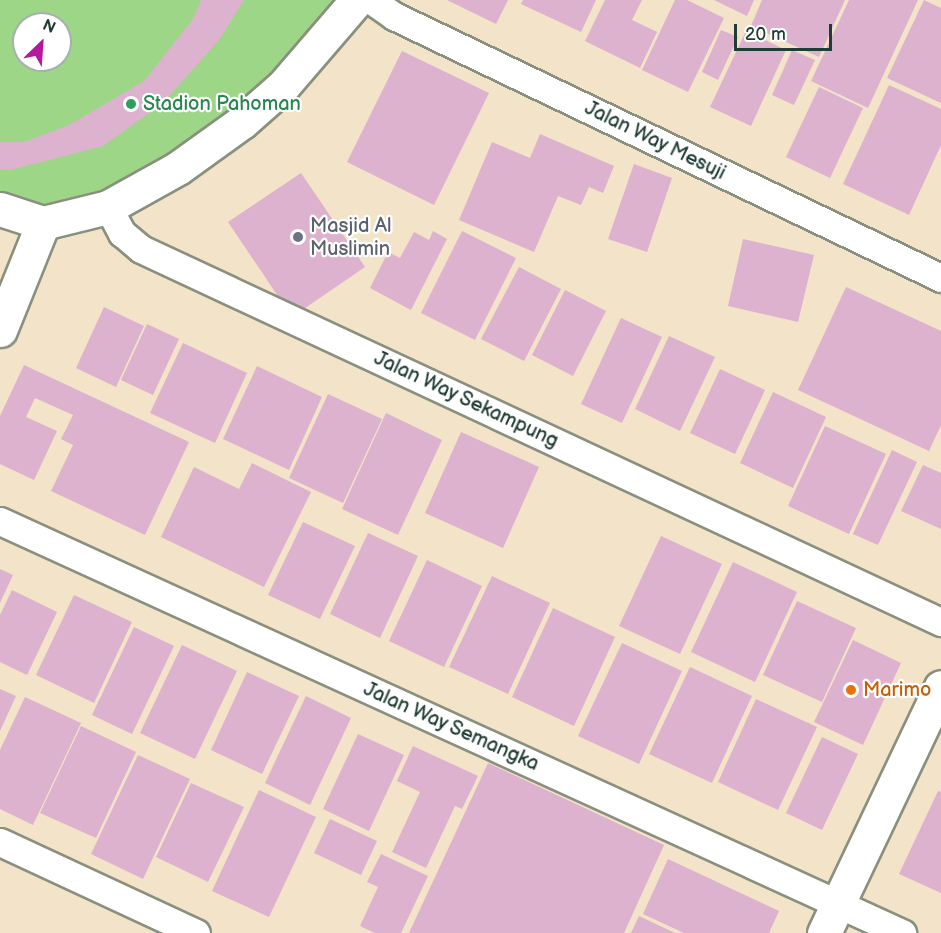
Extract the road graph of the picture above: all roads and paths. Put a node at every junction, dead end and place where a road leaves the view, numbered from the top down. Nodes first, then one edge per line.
1 (357, 0) edge
2 (370, 0) edge
3 (108, 207) junction
4 (0, 210) edge
5 (43, 222) junction
6 (941, 278) edge
7 (0, 330) edge
8 (0, 521) edge
9 (941, 622) edge
10 (941, 687) edge
11 (0, 842) edge
12 (838, 903) junction
13 (196, 933) edge
14 (824, 933) edge
15 (902, 933) edge

1 - 3 main road
2 - 6 street, Jalan Way Mesuji
3 - 5 main road
3 - 9 street, Jalan Way Sekampung
4 - 5 main road
5 - 7 main road
8 - 12 street, Jalan Way Semangka
10 - 12 main road
11 - 13 street
12 - 14 main road
12 - 15 street, Jalan Way Semangka

